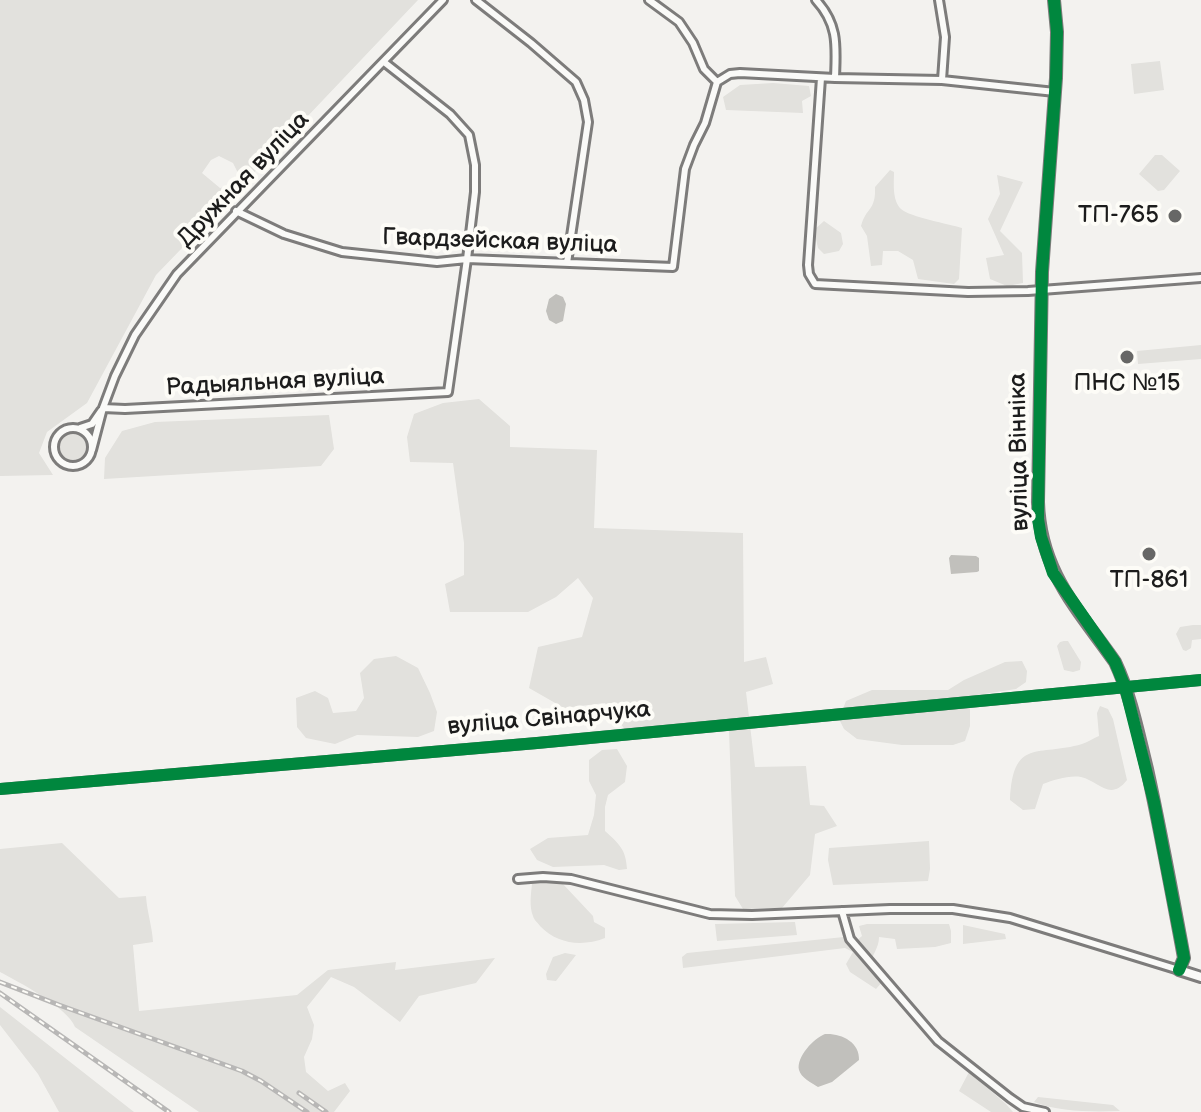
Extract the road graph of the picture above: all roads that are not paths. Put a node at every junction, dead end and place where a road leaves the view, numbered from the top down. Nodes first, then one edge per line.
1 (443, 0) edge
2 (476, 0) edge
3 (649, 0) edge
4 (816, 0) edge
5 (939, 0) edge
6 (1054, 0) edge
7 (384, 62) junction
8 (821, 78) junction
9 (835, 78) junction
10 (942, 80) junction
11 (717, 82) junction
12 (1055, 92) junction
13 (236, 211) junction
14 (467, 259) junction
15 (567, 263) junction
16 (1201, 278) edge
17 (1042, 290) junction
18 (103, 408) junction
19 (75, 428) junction
20 (92, 450) junction
21 (1201, 680) edge
22 (1125, 687) junction
23 (598, 728) dead end
24 (599, 737) junction
25 (0, 789) edge
26 (518, 879) dead end
27 (842, 911) junction
28 (1179, 970) junction
29 (1201, 977) edge
30 (1045, 1112) edge

1 - 7 street, Дружная вуліца
2 - 15 street
3 - 11 street
4 - 9 street
5 - 10 street
6 - 12 street, вуліца Вінніка
7 - 13 street, Дружная вуліца
7 - 14 street
8 - 9 street
8 - 11 street
8 - 17 street
9 - 10 street
10 - 12 street
11 - 15 street, Гвардзейская вуліца
12 - 17 street, вуліца Вінніка
13 - 14 street, Гвардзейская вуліца
13 - 18 street, Дружная вуліца
14 - 15 street, Гвардзейская вуліца
14 - 18 street, Радыяльная вуліца
16 - 17 street
17 - 22 street, вуліца Вінніка
18 - 19 street
18 - 20 street, Дружная вуліца
19 - 20 street
19 - 20 street
21 - 22 street, вуліца Свінарчука
22 - 24 street, вуліца Свінарчука
22 - 28 street, вуліца Вінніка
23 - 24 street
24 - 25 street, вуліца Свінарчука
26 - 27 street
27 - 28 street
27 - 30 street
28 - 29 street

